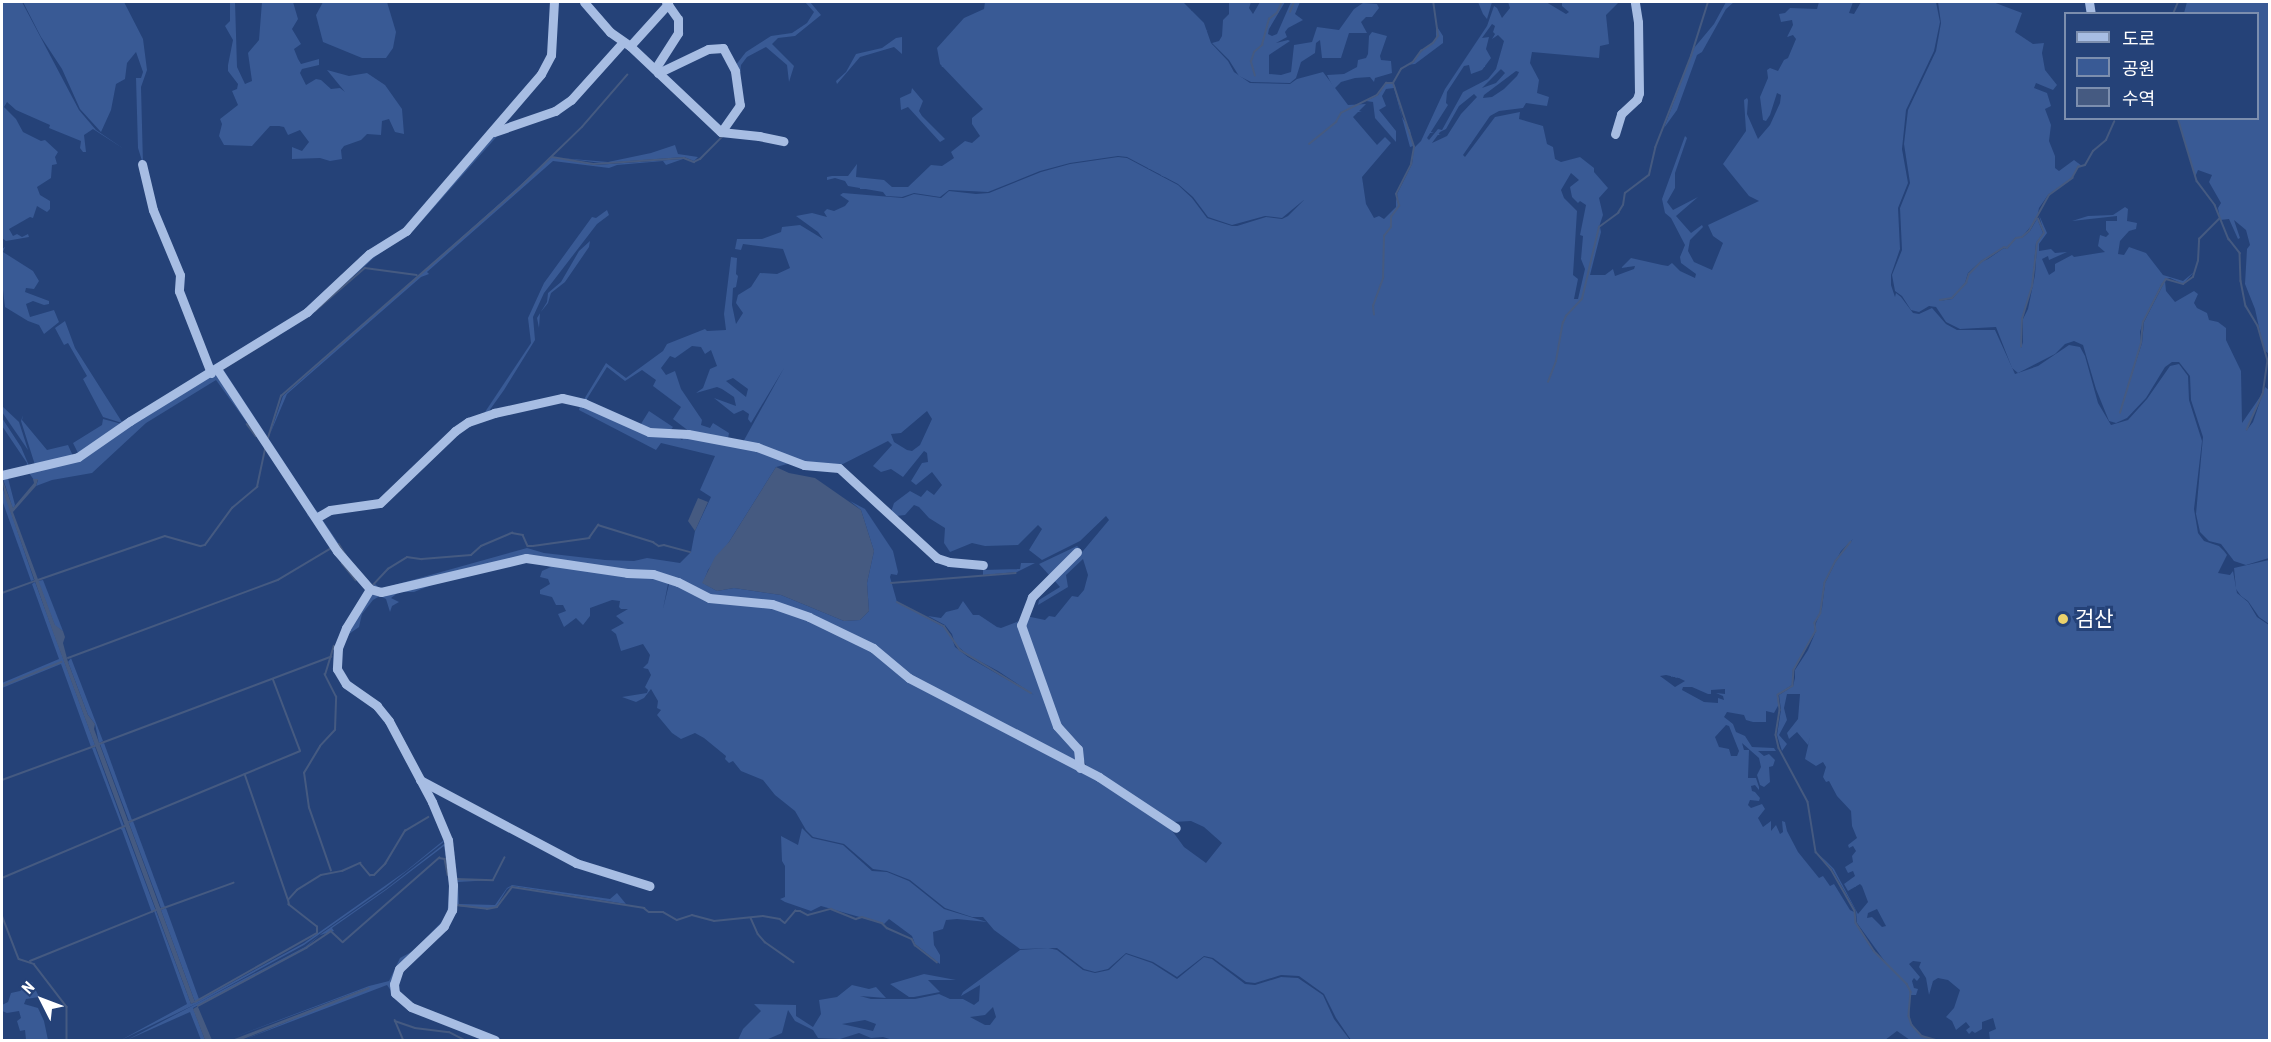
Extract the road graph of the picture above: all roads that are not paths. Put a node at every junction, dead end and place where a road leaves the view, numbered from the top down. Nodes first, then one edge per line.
1 (554, 2) edge
2 (584, 2) edge
3 (1635, 2) edge
4 (667, 3) edge
5 (627, 44) junction
6 (657, 71) junction
7 (721, 132) junction
8 (491, 133) junction
9 (1615, 134) dead end
10 (783, 141) dead end
11 (142, 164) dead end
12 (214, 371) junction
13 (2, 475) edge
14 (316, 518) junction
15 (1077, 552) dead end
16 (983, 565) dead end
17 (370, 589) junction
18 (1080, 768) junction
19 (420, 780) junction
20 (1176, 828) dead end
21 (650, 886) dead end
22 (495, 1041) edge

1 - 8 street
2 - 5 street
3 - 9 street
4 - 5 street
4 - 6 street
5 - 6 street
5 - 8 street
6 - 7 street
6 - 7 street
7 - 10 street
8 - 12 street
11 - 12 street
12 - 13 street
12 - 14 street
14 - 16 street
14 - 17 street
15 - 18 street
17 - 18 street
17 - 19 street
18 - 20 street
19 - 21 street
19 - 22 street

